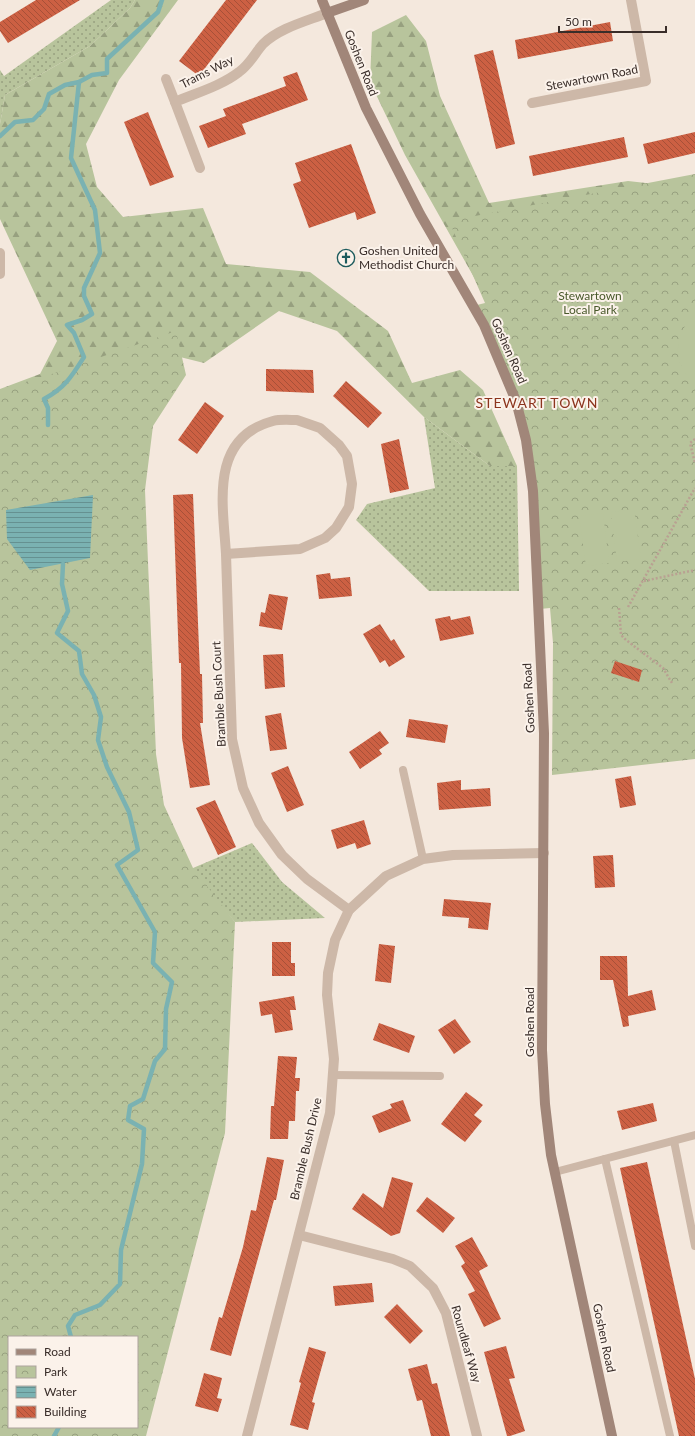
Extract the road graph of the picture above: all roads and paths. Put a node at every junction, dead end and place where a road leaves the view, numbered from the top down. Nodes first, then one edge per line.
1 (322, 0) edge
2 (364, 0) edge
3 (631, 0) edge
4 (327, 13) junction
5 (166, 79) dead end
6 (176, 102) junction
7 (532, 103) dead end
8 (200, 168) dead end
9 (0, 253) edge
10 (0, 274) edge
11 (695, 439) edge
12 (695, 463) edge
13 (695, 488) edge
14 (226, 554) junction
15 (695, 570) edge
16 (643, 581) junction
17 (628, 607) dead end
18 (619, 608) dead end
19 (672, 683) dead end
20 (403, 770) dead end
21 (544, 853) junction
22 (423, 859) junction
23 (349, 910) junction
24 (333, 1075) junction
25 (440, 1076) dead end
26 (695, 1135) edge
27 (674, 1141) junction
28 (605, 1158) junction
29 (555, 1172) junction
30 (299, 1235) junction
31 (695, 1246) edge
32 (247, 1436) edge
33 (477, 1436) edge
34 (612, 1436) edge
35 (670, 1436) edge

1 - 4 street, Goshen Road
2 - 4 street
3 - 7 street, Stewartown Road
4 - 6 street, Trams Way
4 - 21 street, Goshen Road
5 - 6 street
6 - 8 street, Trams Way
9 - 10 street
11 - 12 path
13 - 16 path
14 - 14 street, Bramble Bush Court
14 - 23 street, Bramble Bush Court
15 - 16 path
16 - 17 path
18 - 19 path
20 - 22 lane
21 - 22 street, Bramble Bush Drive
21 - 29 street, Goshen Road
22 - 23 street, Bramble Bush Drive
23 - 24 street, Bramble Bush Drive
24 - 25 lane
24 - 30 street, Bramble Bush Drive
26 - 27 lane
27 - 28 lane
27 - 31 lane
28 - 29 lane
28 - 35 lane
29 - 34 street, Goshen Road
30 - 32 street, Bramble Bush Drive
30 - 33 street, Roundleaf Way

